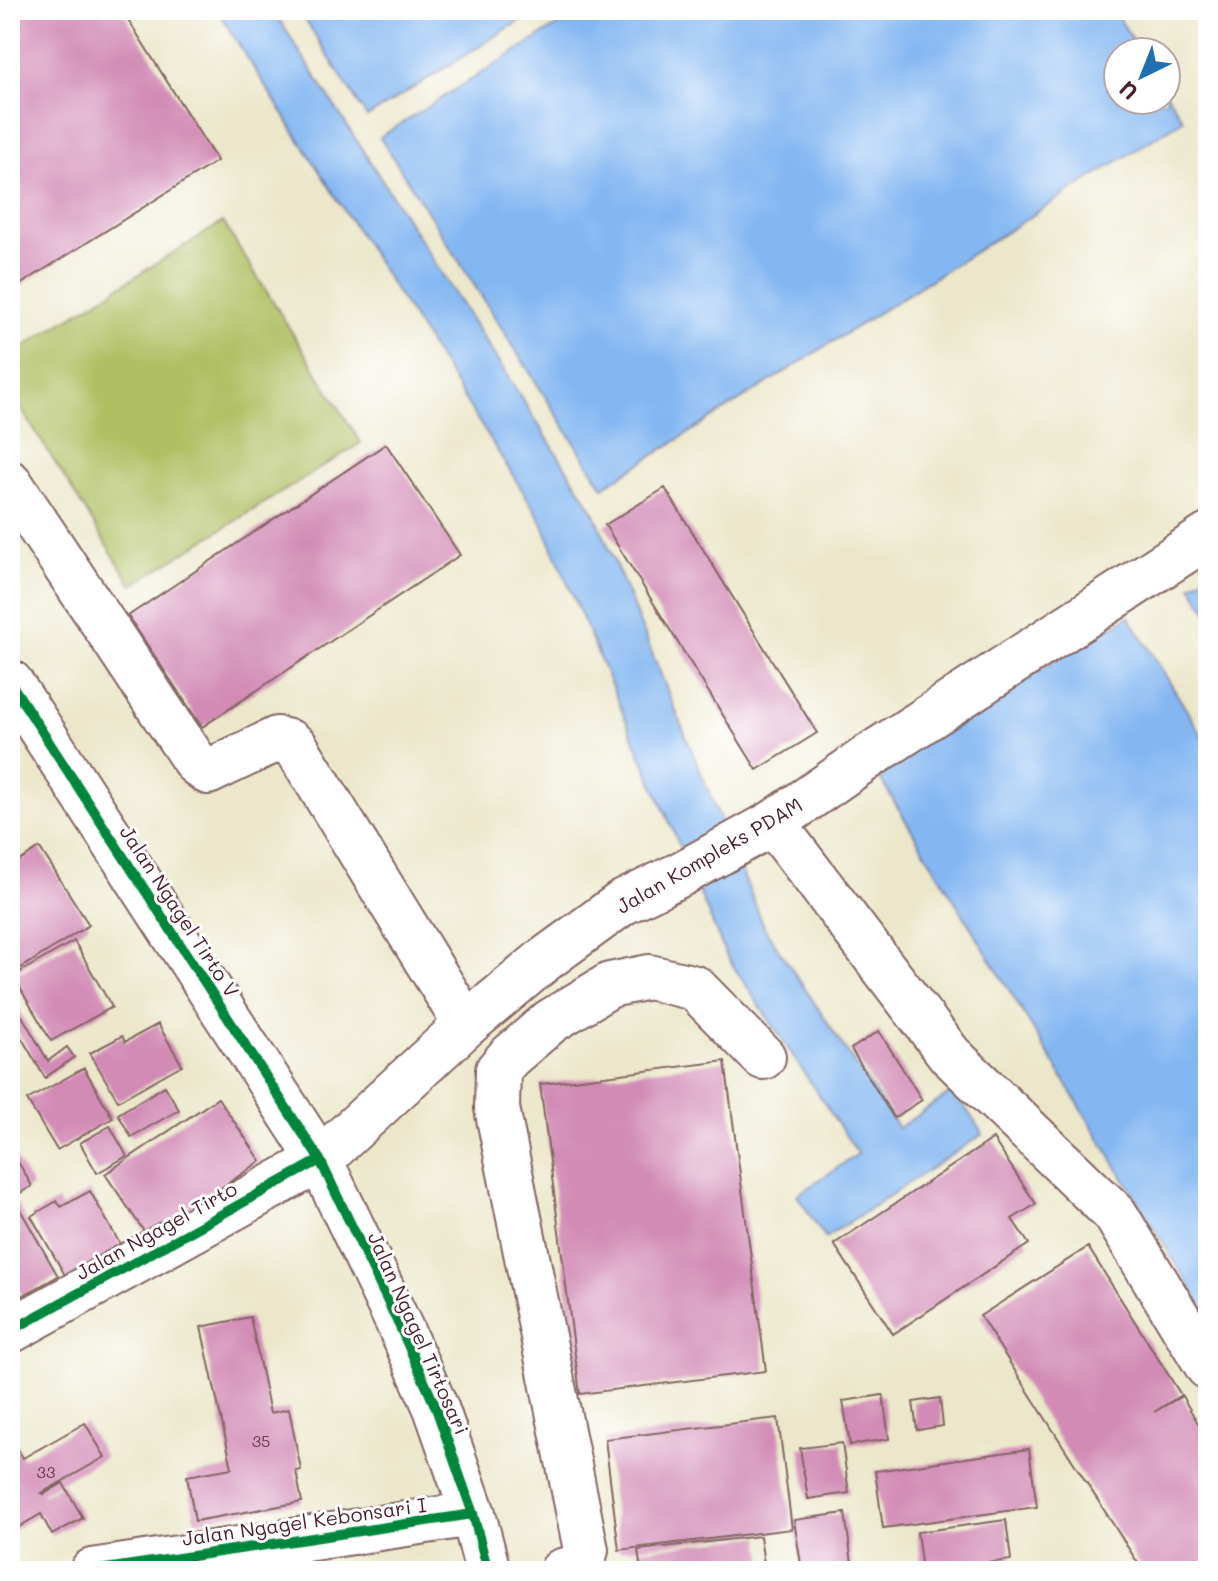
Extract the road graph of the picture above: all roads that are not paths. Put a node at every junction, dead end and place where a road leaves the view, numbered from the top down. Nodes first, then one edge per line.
1 (10, 483) edge
2 (1208, 536) edge
3 (10, 682) edge
4 (760, 831) junction
5 (466, 1025) junction
6 (763, 1057) dead end
7 (320, 1160) junction
8 (16, 1316) edge
9 (1208, 1367) edge
10 (473, 1514) junction
11 (92, 1571) edge
12 (488, 1571) edge
13 (562, 1571) edge

1 - 5 street
2 - 4 street, Jalan Kompleks PDAM
3 - 7 street, Jalan Ngagel Tirto V
4 - 5 street, Jalan Kompleks PDAM
4 - 9 street
5 - 7 street, Jalan Kompleks PDAM
6 - 13 street
7 - 8 street, Jalan Ngagel Tirto
7 - 10 street, Jalan Ngagel Tirtosari
10 - 11 street, Jalan Ngagel Kebonsari I
10 - 12 street, Jalan Ngagel Tirtosari

